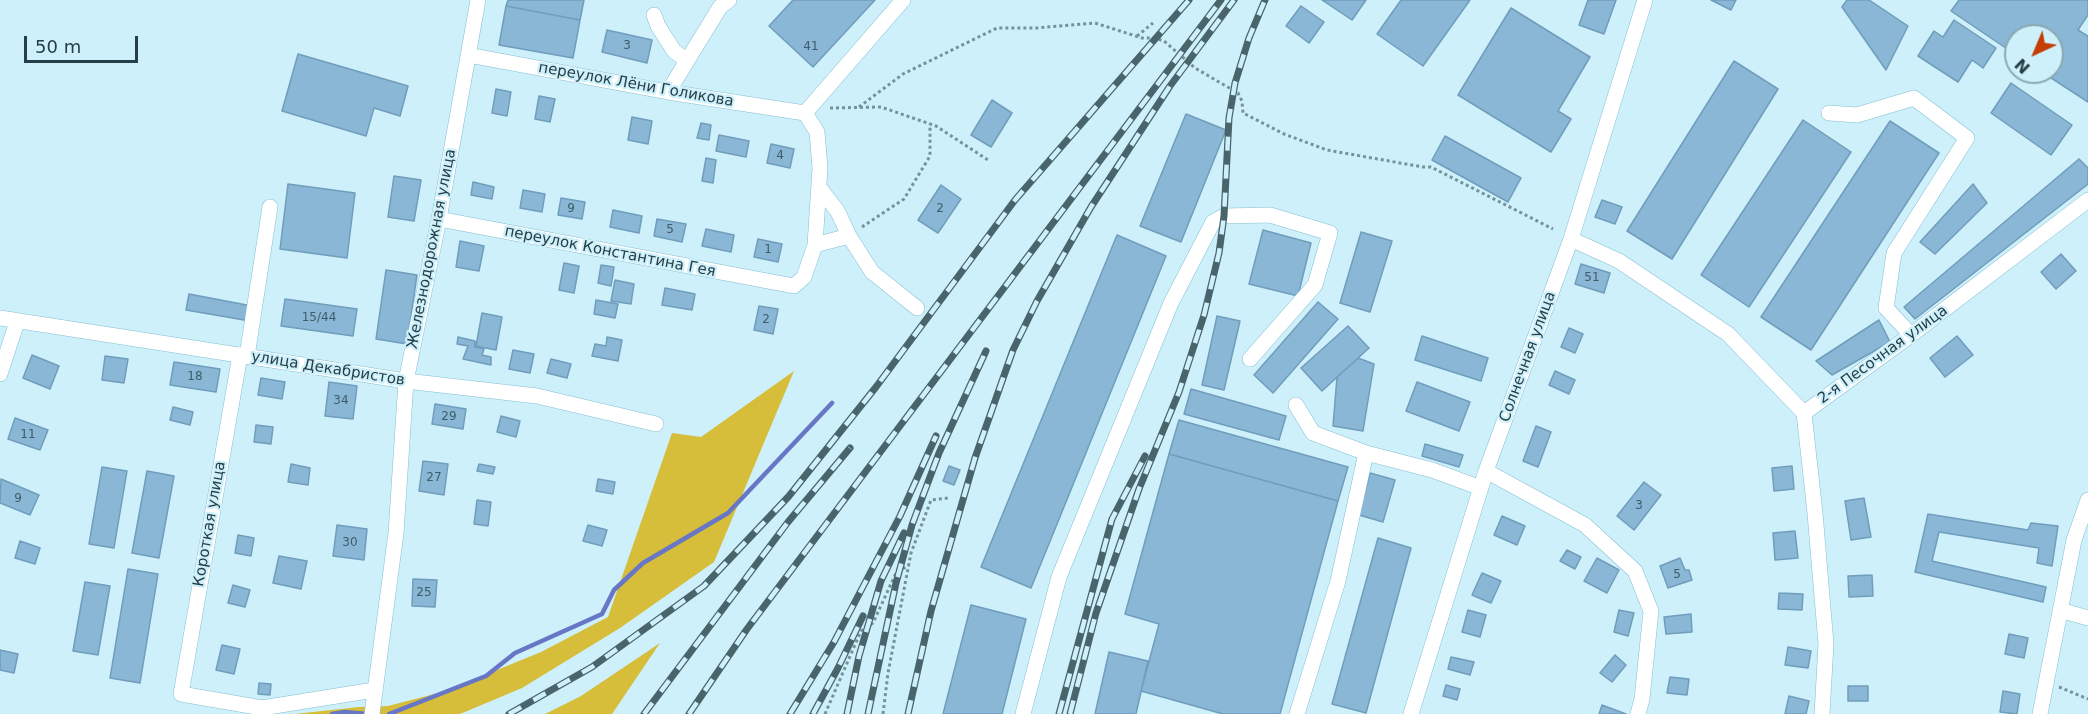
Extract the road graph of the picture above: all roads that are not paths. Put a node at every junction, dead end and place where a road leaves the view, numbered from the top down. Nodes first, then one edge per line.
1 (478, 0) edge
2 (729, 0) edge
3 (903, 0) edge
4 (1645, 0) edge
5 (654, 15) dead end
6 (468, 55) junction
7 (687, 60) junction
8 (668, 92) junction
9 (805, 113) junction
10 (1829, 113) dead end
11 (819, 187) junction
12 (2088, 200) edge
13 (270, 207) dead end
14 (439, 219) junction
15 (849, 236) junction
16 (1571, 239) junction
17 (815, 245) junction
18 (917, 308) dead end
19 (0, 318) edge
20 (17, 322) junction
21 (1911, 334) junction
22 (243, 356) junction
23 (1250, 359) dead end
24 (0, 374) edge
25 (406, 381) junction
26 (1296, 405) dead end
27 (1804, 413) junction
28 (656, 424) dead end
29 (1366, 453) junction
30 (1486, 471) junction
31 (1481, 488) junction
32 (2088, 500) edge
33 (2060, 610) junction
34 (2088, 618) edge
35 (374, 690) junction
36 (372, 714) edge
37 (1023, 714) edge
38 (1297, 714) edge
39 (1411, 714) edge
40 (1638, 714) edge
41 (1822, 714) edge
42 (2040, 714) edge

1 - 6 street, Железнодорожная улица
2 - 7 street
3 - 9 street
4 - 16 street, Солнечная улица
5 - 7 street
6 - 8 street, переулок Лёни Голикова
6 - 14 street, Железнодорожная улица
7 - 8 street
8 - 9 street, переулок Лёни Голикова
9 - 11 street
10 - 21 street
11 - 15 street
11 - 17 street
12 - 21 street, 2-я Песочная улица
13 - 22 street, Короткая улица
14 - 17 street, переулок Константина Гея
14 - 25 street, Железнодорожная улица
15 - 17 street
15 - 18 street
16 - 27 street
16 - 30 street, Солнечная улица
19 - 20 street, улица Декабристов
20 - 22 street, улица Декабристов
20 - 24 street
21 - 27 street, 2-я Песочная улица
22 - 25 street, улица Декабристов
22 - 35 street, Короткая улица
23 - 37 street
25 - 28 street, улица Декабристов
25 - 35 street, Железнодорожная улица
26 - 29 street
27 - 41 street, 2-я Песочная улица
29 - 31 street
29 - 38 street
30 - 31 street, Солнечная улица
30 - 40 street
31 - 39 street, Солнечная улица
32 - 33 street
33 - 34 street
33 - 42 street
35 - 36 street, Железнодорожная улица

